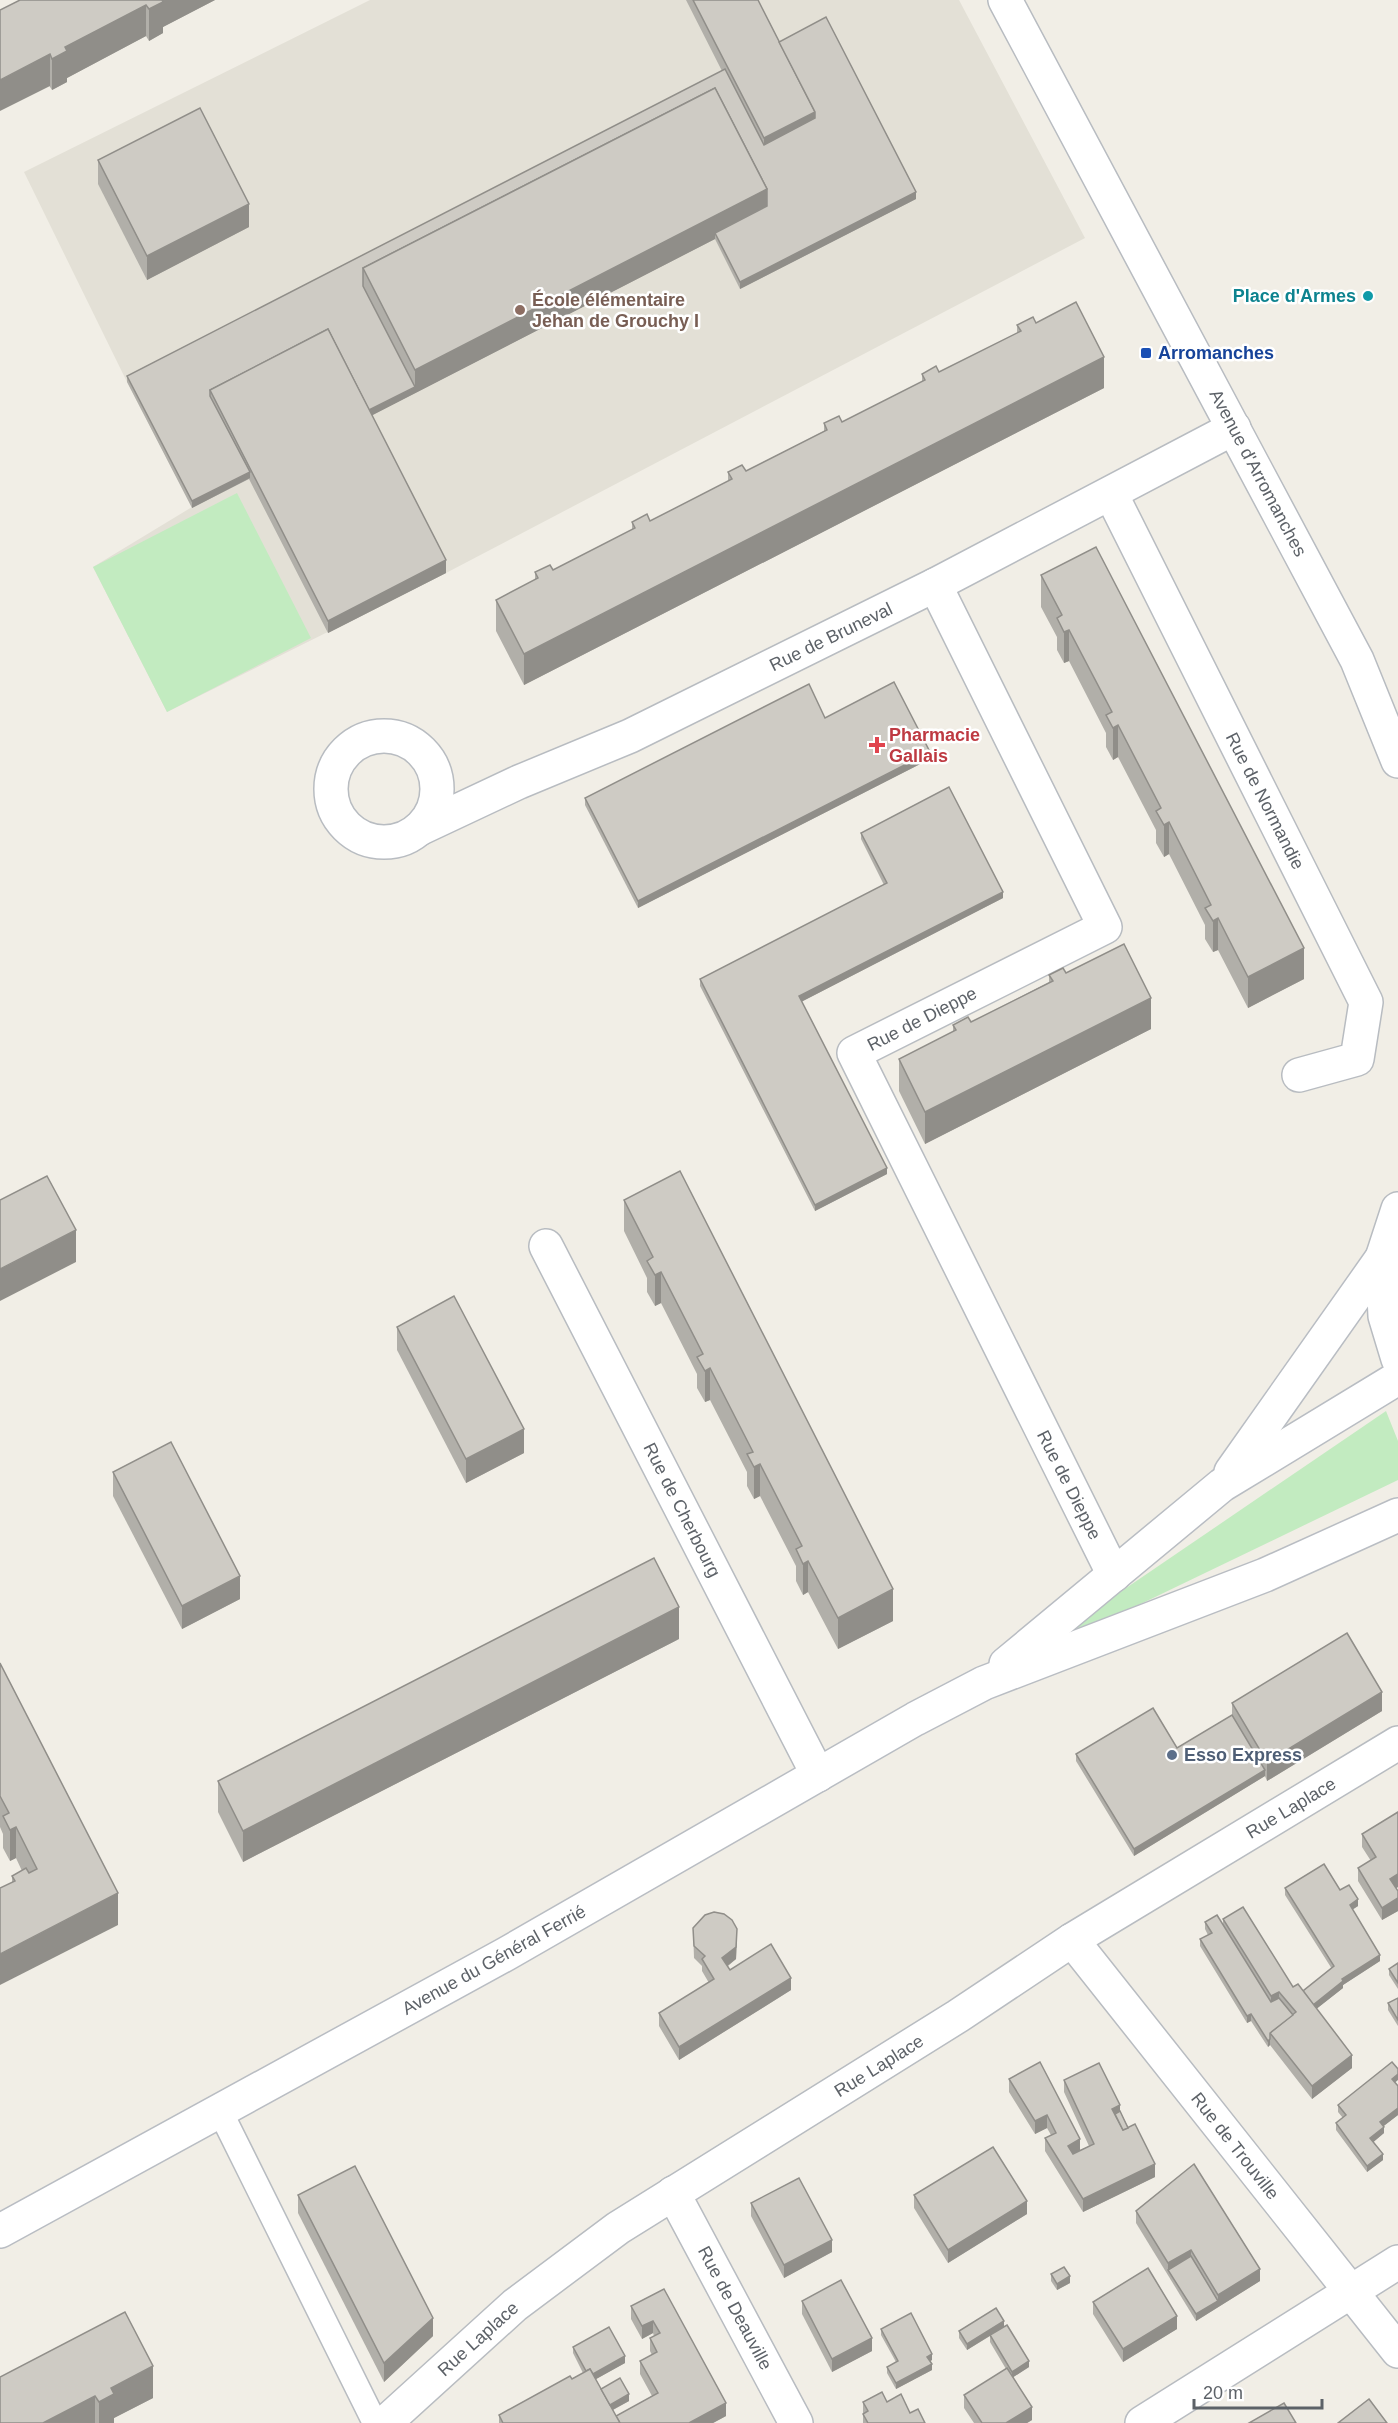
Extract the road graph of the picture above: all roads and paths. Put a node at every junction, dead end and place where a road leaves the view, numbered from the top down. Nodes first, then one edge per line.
1 (1005, 0) edge
2 (1234, 428) junction
3 (1111, 494) junction
4 (935, 585) junction
5 (1392, 724) edge
6 (1398, 761) edge
7 (419, 829) dead end
8 (1299, 1075) dead end
9 (1398, 1209) edge
10 (546, 1246) dead end
11 (1382, 1258) junction
12 (1398, 1359) edge
13 (1398, 1378) edge
14 (1222, 1485) junction
15 (1398, 1515) edge
16 (1114, 1575) junction
17 (984, 1683) junction
18 (1398, 1743) edge
19 (818, 1775) junction
20 (1072, 1940) junction
21 (220, 2111) junction
22 (673, 2193) junction
23 (0, 2231) edge
24 (1398, 2262) edge
25 (1350, 2291) junction
26 (1398, 2351) edge
27 (375, 2423) edge
28 (385, 2423) edge
29 (796, 2423) edge
30 (1142, 2423) edge

1 - 2 street, Avenue d'Arromanches
2 - 3 street, Rue de Bruneval
2 - 5 street, Avenue d'Arromanches
3 - 4 street, Rue de Bruneval
3 - 8 street, Rue de Normandie
4 - 7 street, Rue de Bruneval
4 - 16 street, Rue de Dieppe
5 - 6 street, Avenue d'Arromanches
9 - 11 street
10 - 19 street, Rue de Cherbourg
11 - 12 street
11 - 14 street
13 - 14 street
14 - 16 street
15 - 17 street
16 - 17 street
17 - 19 street, Avenue du Général Ferrié
18 - 20 street, Rue Laplace
19 - 21 street, Avenue du Général Ferrié
20 - 22 street, Rue Laplace
20 - 25 street, Rue de Trouville
21 - 23 street, Avenue du Général Ferrié
21 - 27 lane
22 - 28 street, Rue Laplace
22 - 29 street, Rue de Deauville
24 - 25 street
25 - 26 street, Rue de Trouville
25 - 30 street

